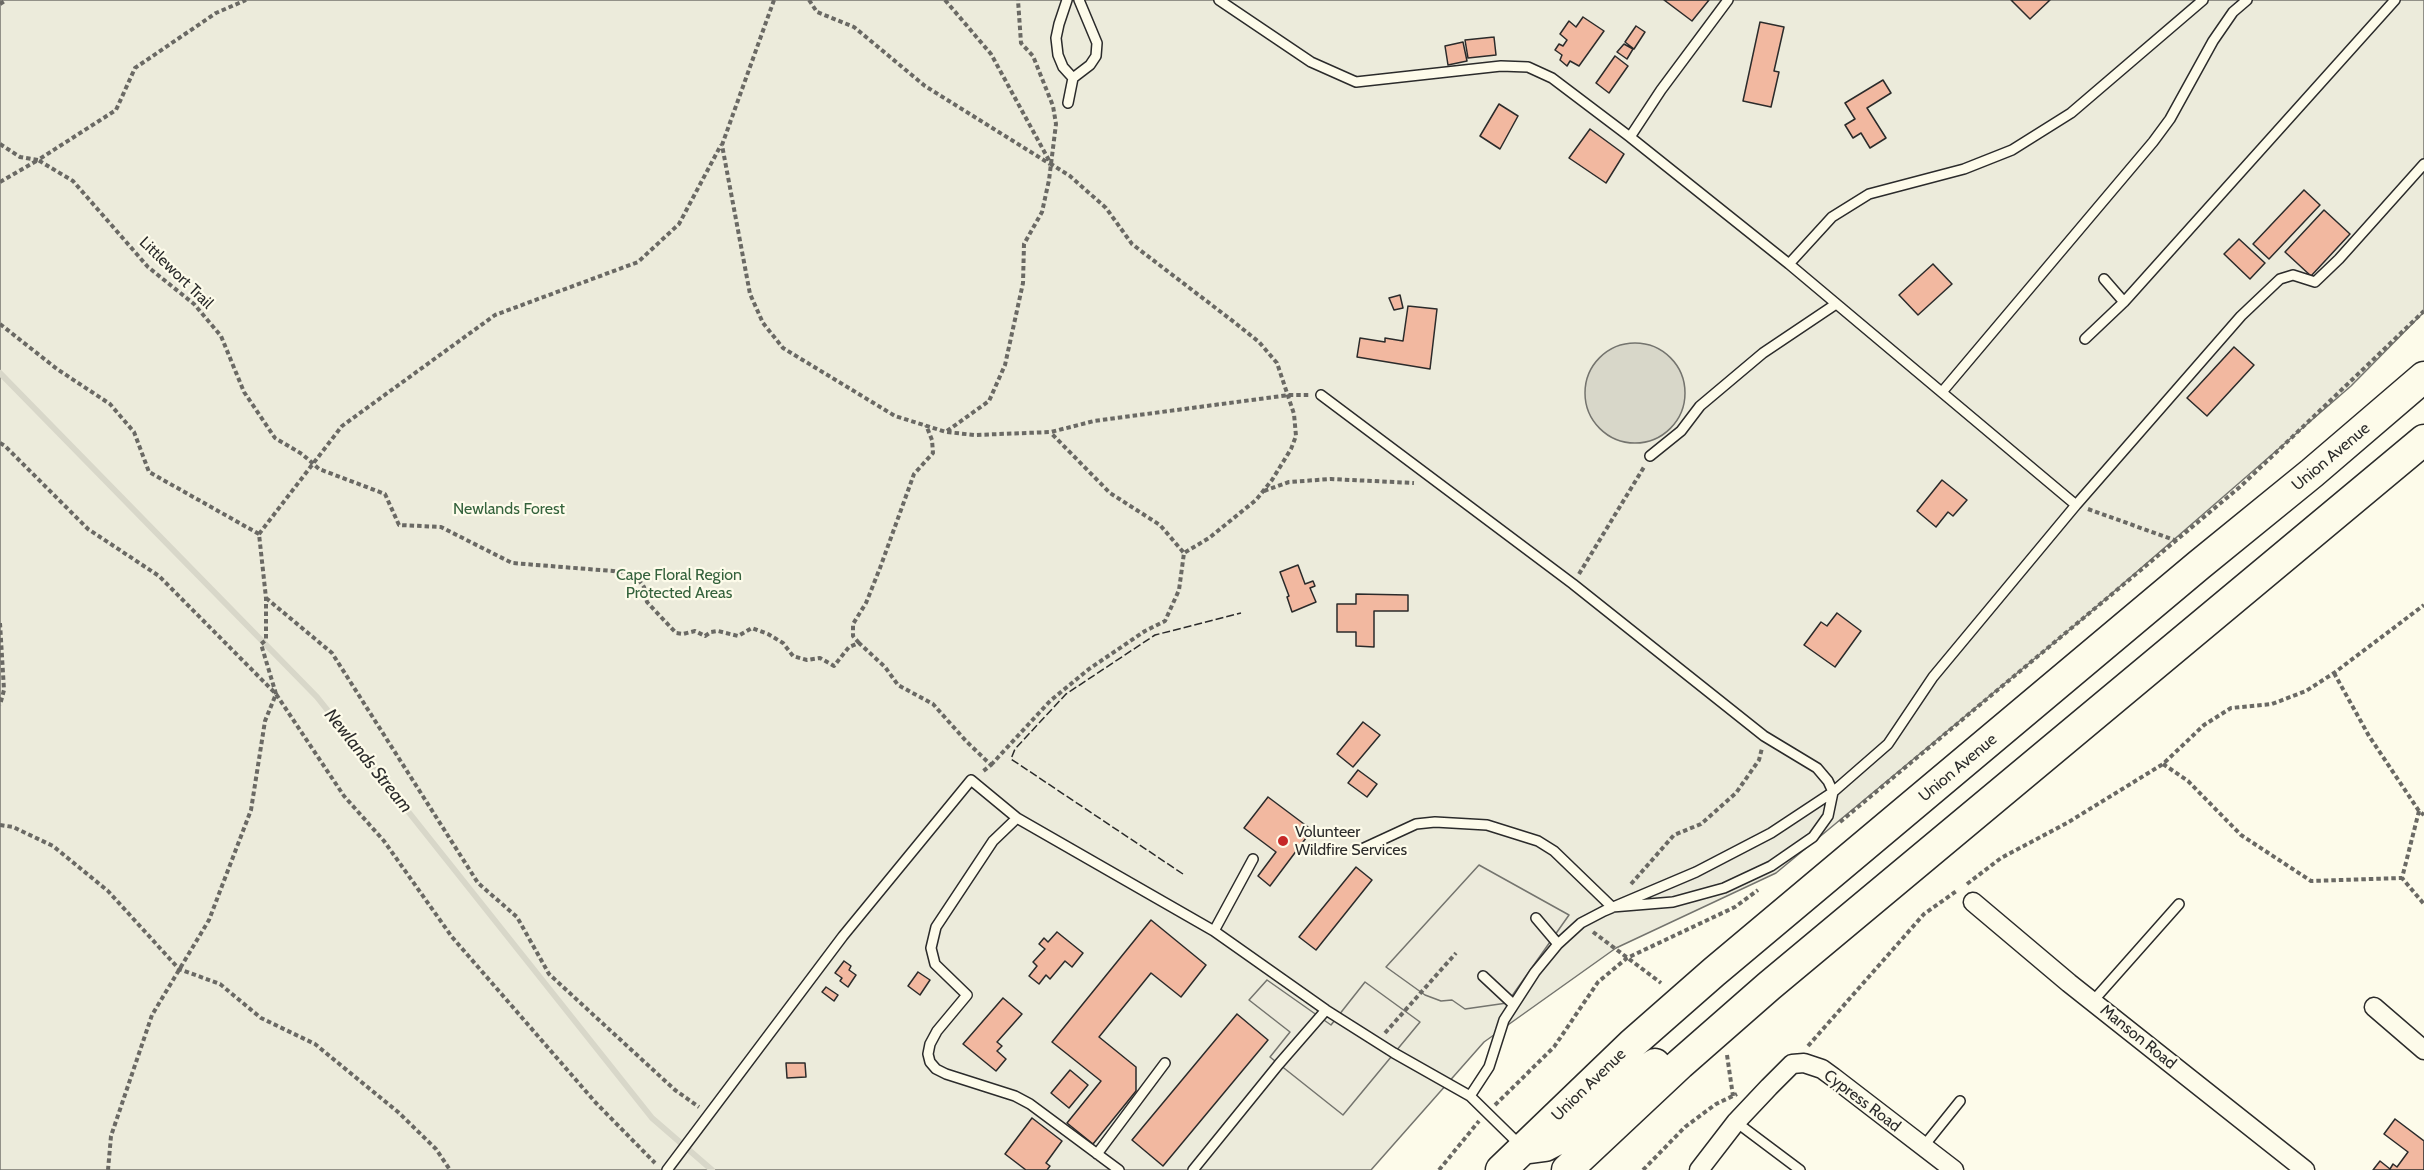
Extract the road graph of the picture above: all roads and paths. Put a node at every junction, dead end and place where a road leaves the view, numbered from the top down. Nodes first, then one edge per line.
1 (6, 0) edge
2 (246, 0) edge
3 (774, 0) edge
4 (809, 0) edge
5 (945, 0) edge
6 (1018, 0) edge
7 (1067, 0) edge
8 (1079, 0) edge
9 (1219, 0) edge
10 (1728, 0) edge
11 (2203, 0) edge
12 (2247, 0) edge
13 (2395, 0) edge
14 (0, 4) edge
15 (1073, 78) junction
16 (1068, 102) dead end
17 (1630, 137) junction
18 (0, 144) edge
19 (722, 145) junction
20 (38, 160) junction
21 (1051, 164) junction
22 (2424, 164) edge
23 (0, 182) edge
24 (1789, 264) junction
25 (2104, 279) dead end
26 (2124, 302) junction
27 (1836, 304) junction
28 (2424, 311) edge
29 (0, 324) edge
30 (2085, 339) dead end
31 (2424, 376) edge
32 (1942, 392) junction
33 (1288, 395) junction
34 (1321, 395) joint
35 (926, 425) junction
36 (946, 432) junction
37 (1051, 432) junction
38 (2424, 440) edge
39 (0, 443) edge
40 (1650, 456) joint
41 (313, 464) junction
42 (1441, 485) junction
43 (1263, 491) junction
44 (2076, 505) junction
45 (259, 534) junction
46 (2177, 541) junction
47 (1184, 553) junction
48 (1573, 584) junction
49 (266, 598) junction
50 (2424, 605) edge
51 (0, 623) edge
52 (859, 643) junction
53 (2334, 673) junction
54 (276, 694) junction
55 (0, 705) edge
56 (1764, 736) junction
57 (2163, 764) junction
58 (992, 765) junction
59 (971, 780) junction
60 (1833, 792) junction
61 (2419, 811) junction
62 (2424, 815) edge
63 (1017, 818) junction
64 (0, 825) edge
65 (1833, 828) dead end
66 (1364, 848) dead end
67 (1253, 859) dead end
68 (2402, 878) junction
69 (1761, 887) dead end
70 (1973, 902) dead end
71 (2179, 904) dead end
72 (2424, 904) edge
73 (1612, 907) junction
74 (1536, 918) dead end
75 (1214, 931) junction
76 (1558, 944) junction
77 (1456, 953) dead end
78 (1627, 958) junction
79 (179, 969) junction
80 (1483, 976) dead end
81 (1661, 983) dead end
82 (1769, 986) junction
83 (2093, 1001) junction
84 (1513, 1004) junction
85 (2374, 1007) dead end
86 (1326, 1010) junction
87 (1377, 1043) junction
88 (2424, 1050) edge
89 (1727, 1055) dead end
90 (1165, 1063) dead end
91 (1792, 1064) junction
92 (1769, 1087) junction
93 (1732, 1095) junction
94 (1470, 1096) junction
95 (1960, 1101) dead end
96 (1487, 1112) junction
97 (710, 1114) junction
98 (1736, 1122) junction
99 (1923, 1147) junction
100 (1097, 1154) junction
101 (1523, 1159) edge
102 (670, 1167) edge
103 (108, 1170) edge
104 (450, 1170) edge
105 (662, 1170) edge
106 (1119, 1170) edge
107 (1193, 1170) edge
108 (1439, 1170) edge
109 (1501, 1170) edge
110 (1567, 1170) edge
111 (1643, 1170) edge
112 (1699, 1170) edge
113 (1800, 1170) edge
114 (1954, 1170) edge
115 (2305, 1170) edge

1 - 14 path
2 - 20 path
3 - 19 path
4 - 21 path
5 - 21 path
6 - 21 path
7 - 15 lane
8 - 15 lane
9 - 17 lane
10 - 17 lane
11 - 24 lane
12 - 32 lane
13 - 26 lane
15 - 16 lane
17 - 24 lane
18 - 20 path, Littlewort Trail
19 - 35 path
19 - 41 path
20 - 23 path
20 - 41 path, Littlewort Trail
21 - 33 path
21 - 36 path
22 - 44 lane
24 - 27 lane
25 - 26 lane
26 - 30 lane
27 - 32 lane
27 - 40 lane
28 - 46 path
29 - 45 path
31 - 101 highway, Union Avenue
32 - 44 lane
33 - 34 path
33 - 37 path
33 - 43 path
34 - 42 lane
35 - 36 path
35 - 52 path
36 - 37 path
37 - 47 path
38 - 82 highway
39 - 54 path
40 - 48 path
41 - 45 path
41 - 52 path, Littlewort Trail
42 - 43 path
42 - 48 lane
43 - 47 path
44 - 46 path
44 - 60 lane
45 - 49 path
46 - 65 path
47 - 58 path
48 - 56 lane
49 - 54 path
49 - 97 path
50 - 53 path
51 - 55 path
52 - 58 path
53 - 57 path
53 - 61 path
54 - 79 path
54 - 105 path
56 - 60 lane
56 - 73 path
57 - 68 path
57 - 91 path
58 - 59 path
59 - 63 lane
59 - 97 lane
60 - 73 lane
60 - 73 lane
61 - 62 path
61 - 68 path
63 - 75 lane
63 - 100 lane
64 - 79 path
66 - 73 lane
67 - 75 lane
68 - 72 path
69 - 78 path
70 - 83 street, Manson Road
71 - 83 lane
73 - 76 lane
74 - 76 lane
75 - 86 lane
76 - 84 lane
77 - 87 path
78 - 81 path
78 - 96 path
79 - 103 path
79 - 104 path
80 - 84 lane
82 - 101 highway
82 - 110 highway
83 - 115 street, Manson Road
84 - 94 lane
85 - 88 street
86 - 87 lane
86 - 107 lane
87 - 94 lane
89 - 93 path
90 - 100 lane
91 - 92 street
91 - 99 street, Cypress Road
92 - 93 path
92 - 98 street
93 - 98 path
93 - 111 path
94 - 96 lane
95 - 99 lane
96 - 101 lane
96 - 108 path
97 - 102 lane
98 - 112 street
98 - 113 lane
99 - 114 street, Cypress Road
100 - 106 lane
101 - 109 highway, Union Avenue

